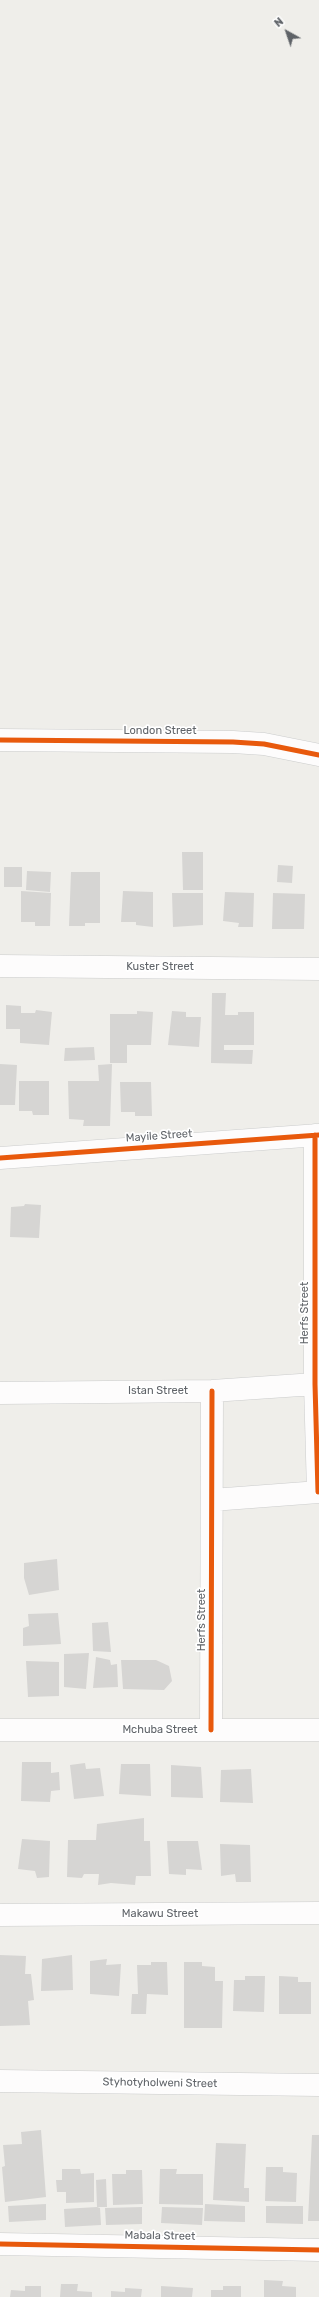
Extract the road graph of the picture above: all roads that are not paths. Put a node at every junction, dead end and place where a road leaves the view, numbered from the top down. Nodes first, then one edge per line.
1 (0, 740) edge
2 (319, 755) edge
3 (0, 966) edge
4 (319, 969) edge
5 (317, 1134) edge
6 (0, 1158) edge
7 (315, 1384) junction
8 (212, 1391) junction
9 (0, 1393) edge
10 (318, 1492) edge
11 (212, 1500) junction
12 (0, 1730) edge
13 (211, 1730) junction
14 (319, 1730) edge
15 (319, 1913) edge
16 (0, 1915) edge
17 (0, 2081) edge
18 (319, 2085) edge
19 (0, 2244) edge
20 (319, 2250) edge

1 - 2 street, London Street
3 - 4 street, Kuster Street
5 - 6 street, Mayile Street
5 - 7 street, Herfs Street
7 - 8 street, Istan Street
7 - 10 street, Herfs Street
8 - 9 street, Istan Street
8 - 11 street, Herfs Street
10 - 11 street
11 - 13 street, Herfs Street
12 - 13 street, Mchuba Street
13 - 14 street, Mchuba Street
15 - 16 street, Makawu Street
17 - 18 street, Styhotyholweni Street
19 - 20 street, Mabala Street

